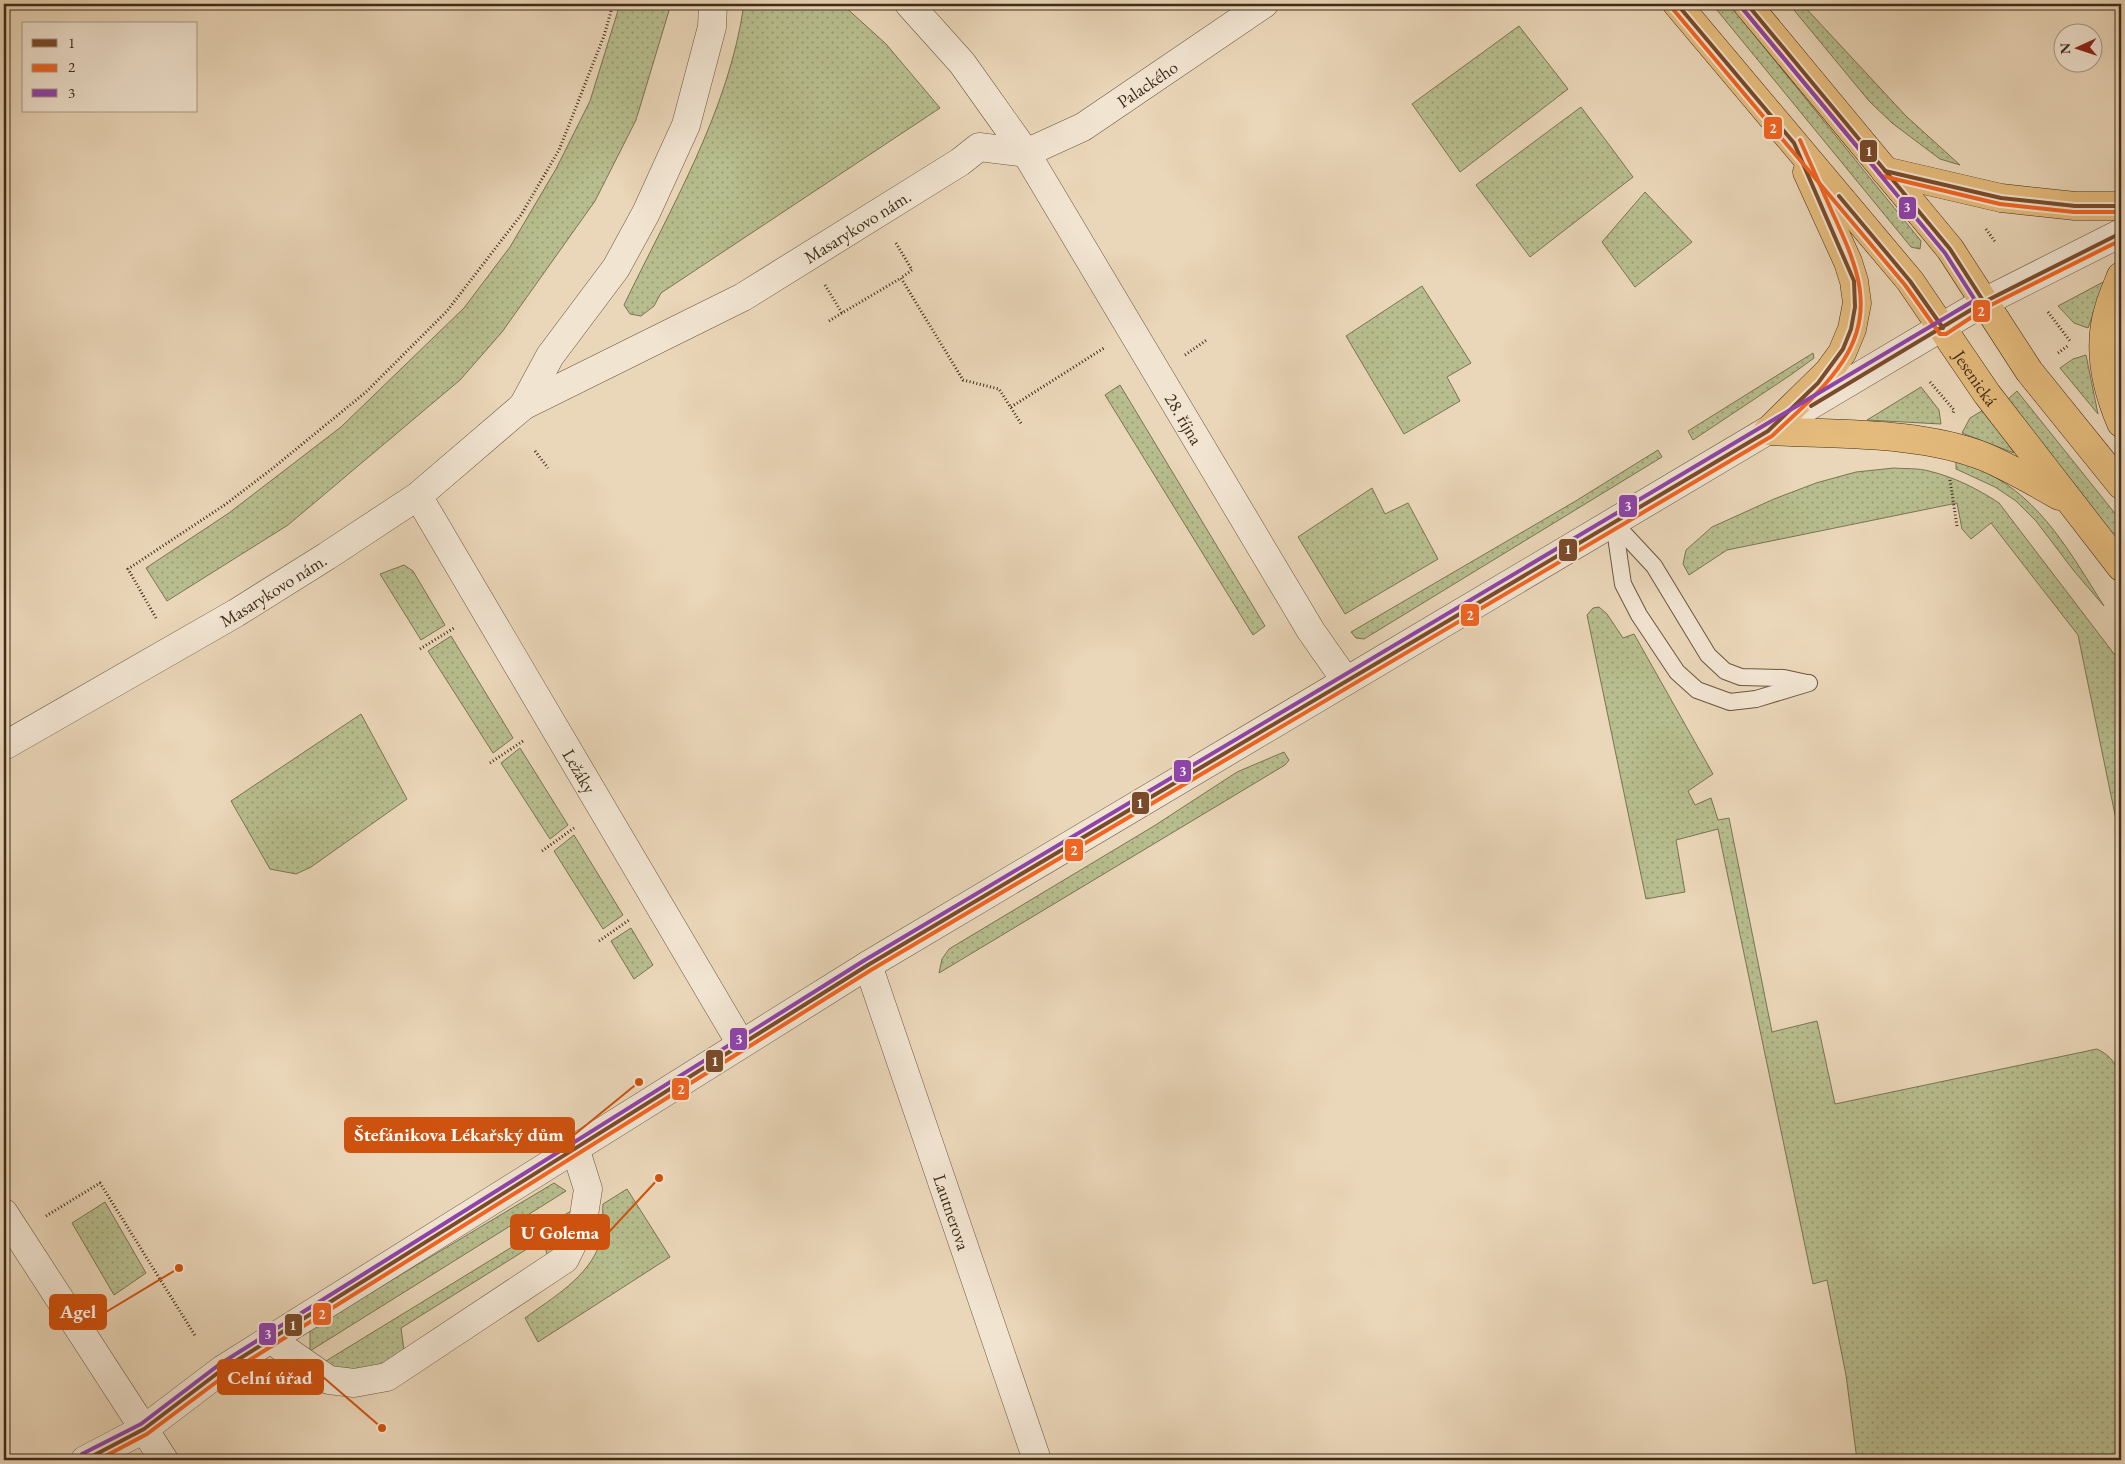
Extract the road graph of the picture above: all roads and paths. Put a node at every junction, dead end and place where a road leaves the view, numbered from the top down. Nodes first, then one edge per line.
1 (614, 4) edge
2 (713, 4) edge
3 (909, 4) edge
4 (1264, 4) edge
5 (1677, 4) edge
6 (1747, 4) edge
7 (1794, 143) junction
8 (1026, 153) junction
9 (1885, 171) junction
10 (2121, 206) edge
11 (1983, 225) dead end
12 (2121, 232) edge
13 (896, 243) dead end
14 (1996, 243) dead end
15 (2121, 276) edge
16 (901, 278) junction
17 (824, 284) dead end
18 (1984, 302) junction
19 (2048, 312) dead end
20 (842, 313) junction
21 (830, 321) dead end
22 (1943, 328) junction
23 (1208, 339) dead end
24 (1106, 346) dead end
25 (2054, 356) dead end
26 (1178, 360) dead end
27 (1930, 382) dead end
28 (522, 406) junction
29 (1011, 407) junction
30 (1953, 420) dead end
31 (2121, 423) edge
32 (1022, 425) dead end
33 (1768, 431) junction
34 (535, 452) dead end
35 (548, 468) dead end
36 (1950, 479) dead end
37 (2121, 485) edge
38 (418, 496) junction
39 (2072, 504) junction
40 (1614, 523) junction
41 (1957, 526) dead end
42 (2121, 567) edge
43 (156, 618) dead end
44 (454, 628) dead end
45 (420, 649) dead end
46 (1346, 681) junction
47 (522, 741) dead end
48 (4, 746) edge
49 (490, 762) dead end
50 (575, 828) dead end
51 (542, 851) dead end
52 (632, 919) dead end
53 (599, 941) dead end
54 (868, 965) junction
55 (741, 1044) junction
56 (575, 1148) junction
57 (4, 1212) edge
58 (45, 1216) dead end
59 (196, 1337) dead end
60 (270, 1339) junction
61 (144, 1428) junction
62 (85, 1460) edge
63 (164, 1460) edge
64 (1036, 1460) edge

1 - 43 path
2 - 28 street, Masarykovo nám.
3 - 8 street
4 - 8 street, Palackého
5 - 7 main road, Jesenická
6 - 9 main road
7 - 22 main road, Jesenická
7 - 33 main road
8 - 28 street, Masarykovo nám.
8 - 46 street, 28. října
9 - 10 main road
9 - 18 main road
11 - 14 path
12 - 18 street
13 - 16 path
15 - 31 main road
16 - 20 path
16 - 29 path
17 - 20 path
18 - 22 street
18 - 37 main road
19 - 25 path
20 - 21 path
22 - 33 street
22 - 39 main road, Jesenická
23 - 26 path
24 - 29 path
27 - 30 path
28 - 38 street, Masarykovo nám.
29 - 32 path
33 - 39 main road
33 - 40 street
34 - 35 path
36 - 41 path
38 - 48 street, Masarykovo nám.
38 - 55 street, Ležáky
39 - 42 main road, Jesenická
40 - 40 lane
40 - 46 street
44 - 45 path
46 - 54 street
47 - 49 path
50 - 51 path
52 - 53 path
54 - 55 street
54 - 64 street, Lautnerova
55 - 56 street
56 - 60 street
56 - 60 street
57 - 61 street
58 - 59 path
60 - 61 street
61 - 62 street
61 - 63 street

